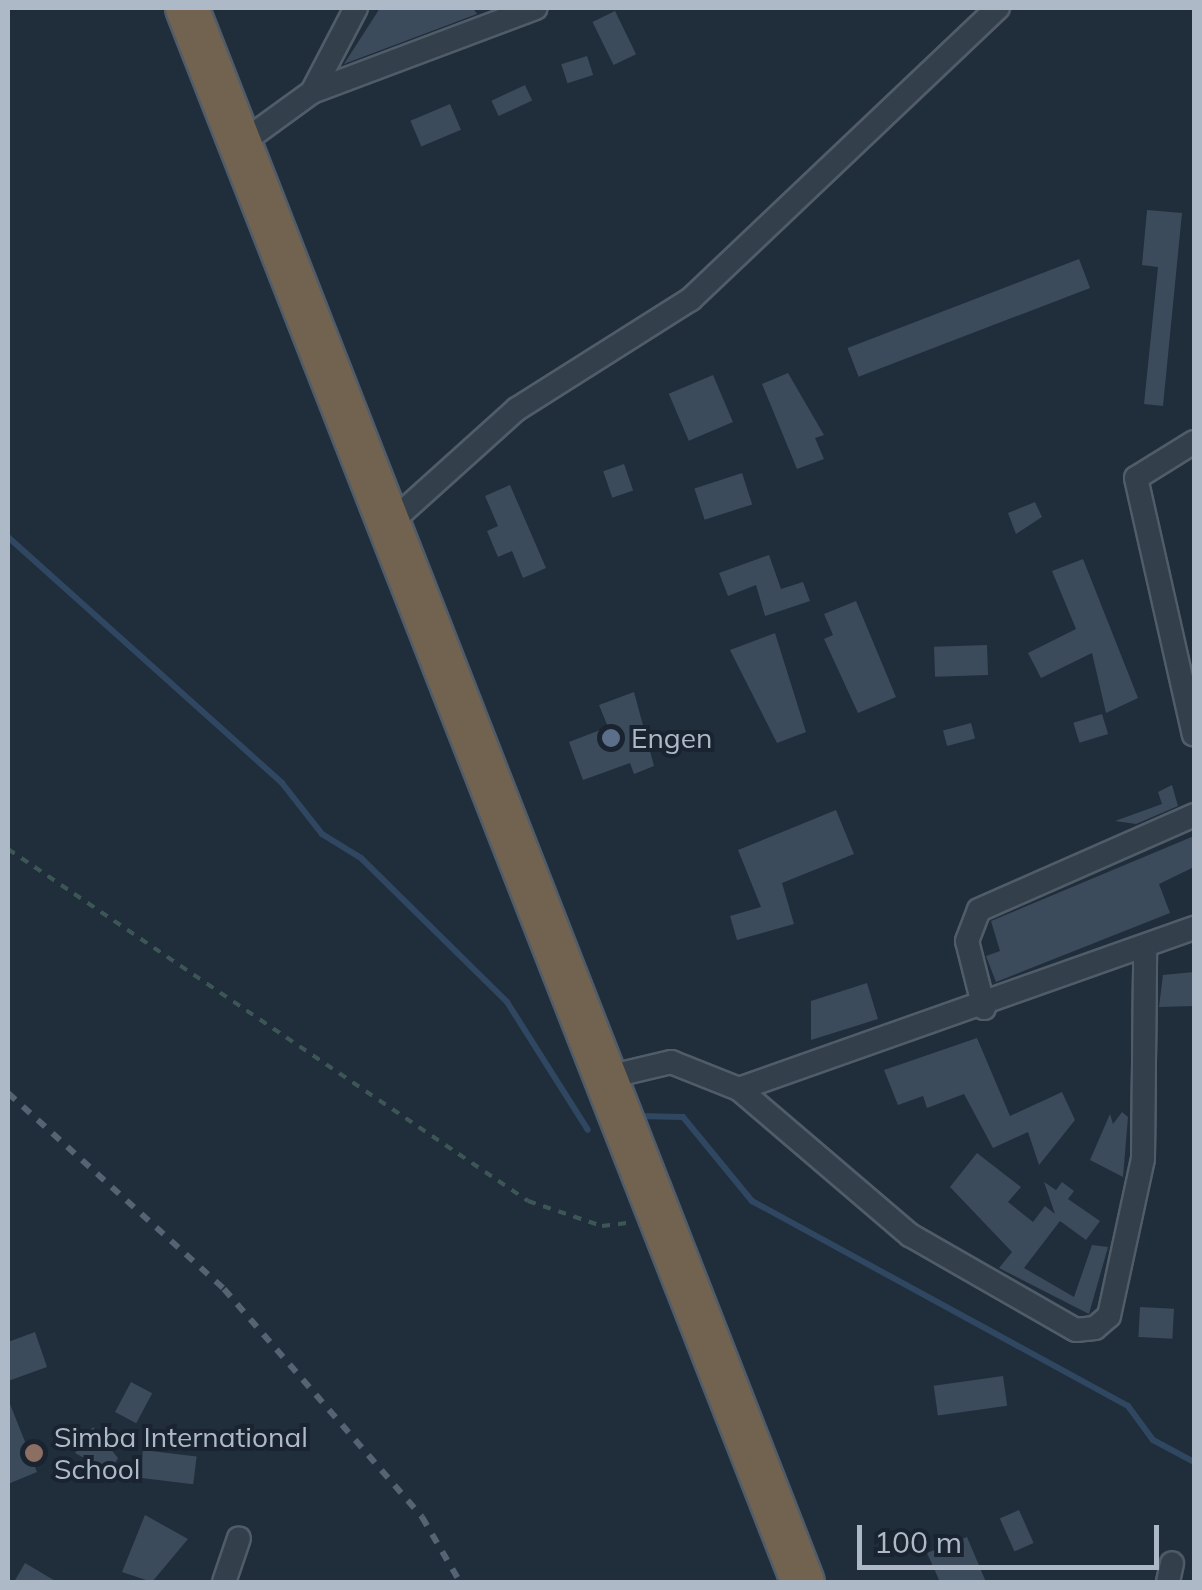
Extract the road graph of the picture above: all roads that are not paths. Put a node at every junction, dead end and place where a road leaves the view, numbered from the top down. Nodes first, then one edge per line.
1 (187, 8) edge
2 (356, 8) edge
3 (536, 8) edge
4 (998, 8) edge
5 (312, 92) junction
6 (239, 144) junction
7 (1194, 442) edge
8 (388, 525) junction
9 (1194, 735) edge
10 (1194, 814) edge
11 (1194, 928) edge
12 (1145, 951) junction
13 (984, 1008) junction
14 (608, 1076) junction
15 (740, 1089) junction
16 (239, 1538) dead end
17 (224, 1582) edge
18 (803, 1582) edge

1 - 6 highway
2 - 5 street
3 - 5 street
4 - 8 street
5 - 6 street
6 - 8 highway
7 - 9 street
8 - 14 highway
10 - 13 street
11 - 12 street
12 - 13 street
12 - 15 street
13 - 15 street
14 - 15 street
14 - 18 highway
16 - 17 street

